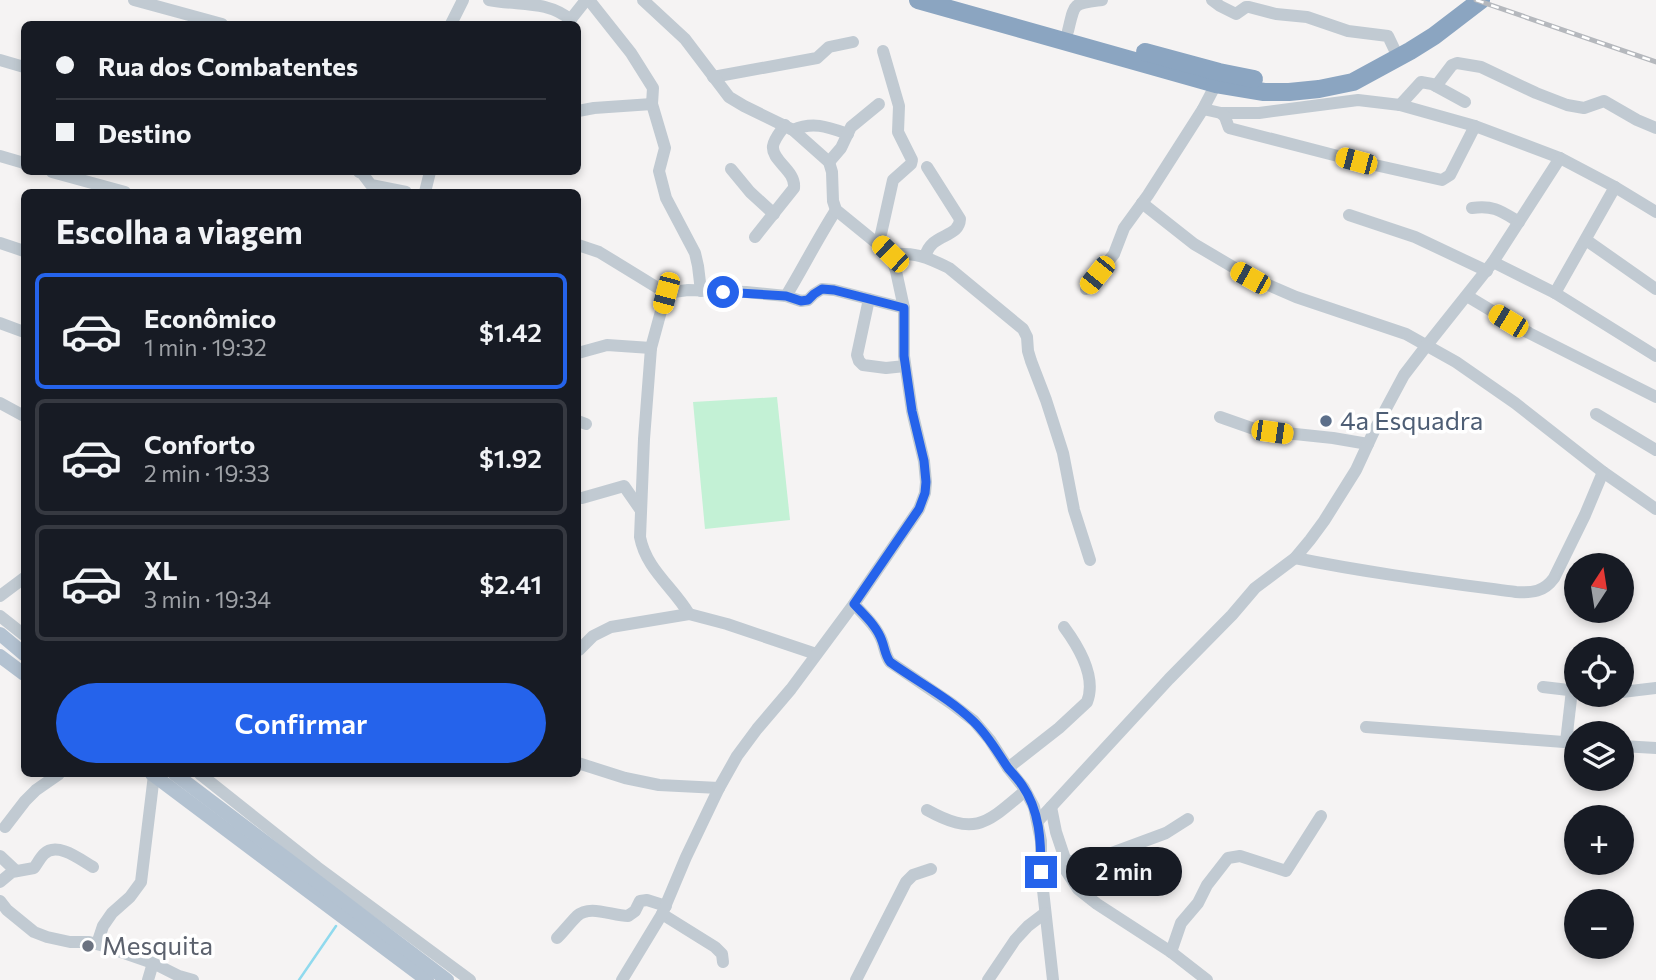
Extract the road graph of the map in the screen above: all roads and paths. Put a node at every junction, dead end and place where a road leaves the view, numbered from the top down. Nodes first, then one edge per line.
1 (134, 0) edge
2 (463, 0) edge
3 (489, 0) edge
4 (588, 0) edge
5 (643, 0) edge
6 (918, 0) edge
7 (956, 0) edge
8 (1102, 0) edge
9 (1212, 0) edge
10 (1077, 2) edge
11 (1476, 4) edge
12 (1008, 20) junction
13 (211, 21) edge
14 (452, 21) edge
15 (568, 21) edge
16 (570, 21) edge
17 (1068, 31) junction
18 (853, 42) dead end
19 (883, 51) dead end
20 (1130, 54) junction
21 (1398, 57) junction
22 (0, 60) edge
23 (21, 66) edge
24 (713, 77) junction
25 (1217, 78) junction
26 (1436, 86) junction
27 (1465, 102) dead end
28 (652, 104) junction
29 (879, 104) dead end
30 (1400, 105) junction
31 (1203, 109) junction
32 (581, 110) edge
33 (1221, 113) junction
34 (1475, 126) junction
35 (789, 127) junction
36 (1656, 128) edge
37 (848, 134) junction
38 (0, 156) edge
39 (1560, 158) junction
40 (21, 162) edge
41 (829, 162) junction
42 (927, 167) dead end
43 (731, 169) dead end
44 (63, 175) edge
45 (364, 175) edge
46 (1615, 187) junction
47 (114, 189) edge
48 (391, 189) edge
49 (1142, 203) junction
50 (1472, 208) dead end
51 (836, 209) junction
52 (1656, 212) edge
53 (774, 214) junction
54 (1349, 215) dead end
55 (1519, 222) junction
56 (755, 237) dead end
57 (1586, 240) junction
58 (0, 243) edge
59 (879, 243) junction
60 (581, 246) edge
61 (21, 250) edge
62 (890, 254) junction
63 (925, 257) junction
64 (1490, 266) junction
65 (1086, 289) dead end
66 (1656, 289) edge
67 (701, 292) junction
68 (666, 293) junction
69 (1555, 293) junction
70 (786, 296) junction
71 (1467, 296) junction
72 (869, 299) junction
73 (904, 308) junction
74 (0, 323) edge
75 (21, 331) edge
76 (1426, 345) junction
77 (651, 348) junction
78 (581, 352) edge
79 (1656, 356) edge
80 (905, 366) junction
81 (1656, 397) edge
82 (0, 403) edge
83 (21, 414) edge
84 (1596, 415) dead end
85 (1220, 417) dead end
86 (1368, 444) junction
87 (1656, 450) edge
88 (1603, 472) junction
89 (581, 498) edge
90 (640, 509) junction
91 (1656, 509) edge
92 (1295, 558) junction
93 (1090, 560) dead end
94 (21, 581) edge
95 (0, 596) edge
96 (854, 604) junction
97 (689, 614) junction
98 (0, 616) edge
99 (1064, 627) dead end
100 (21, 633) edge
101 (0, 634) edge
102 (581, 648) edge
103 (21, 652) edge
104 (816, 654) junction
105 (0, 656) edge
106 (21, 672) edge
107 (1543, 687) dead end
108 (1656, 688) edge
109 (1564, 689) edge
110 (1634, 691) edge
111 (1366, 727) dead end
112 (1564, 741) edge
113 (1634, 747) edge
114 (1656, 748) edge
115 (581, 764) edge
116 (1008, 768) junction
117 (56, 777) edge
118 (153, 777) edge
119 (157, 777) edge
120 (179, 777) edge
121 (204, 777) edge
122 (719, 788) junction
123 (1025, 791) junction
124 (1051, 807) junction
125 (927, 810) dead end
126 (1321, 816) dead end
127 (1188, 819) dead end
128 (1038, 821) junction
129 (5, 827) dead end
130 (0, 856) edge
131 (1066, 862) junction
132 (93, 867) dead end
133 (931, 869) dead end
134 (16, 871) junction
135 (0, 882) edge
136 (2, 908) edge
137 (664, 910) junction
138 (1045, 913) junction
139 (557, 939) dead end
140 (97, 944) junction
141 (1171, 952) junction
142 (723, 962) dead end
143 (153, 963) junction
144 (148, 980) edge
145 (192, 980) edge
146 (427, 980) edge
147 (447, 980) edge
148 (470, 980) edge
149 (622, 980) edge
150 (856, 980) edge
151 (988, 980) edge
152 (1054, 980) edge
153 (1207, 980) edge

1 - 13 street
2 - 14 street
3 - 15 street
4 - 16 street
4 - 28 street
5 - 24 street
6 - 12 highway
7 - 12 highway
8 - 10 street
9 - 21 street
10 - 17 street
11 - 21 highway
12 - 17 highway
12 - 20 highway
17 - 20 highway
18 - 24 street
19 - 59 street
20 - 25 highway
21 - 25 highway
22 - 23 street
24 - 35 street
25 - 31 street
26 - 27 street
26 - 30 street
26 - 36 street
28 - 32 street
28 - 67 street
29 - 37 street
30 - 33 street
30 - 34 street
31 - 33 street
31 - 49 street
33 - 34 street
34 - 39 street
35 - 37 street
35 - 41 street
35 - 53 street
37 - 41 street
38 - 40 street
39 - 46 street
39 - 55 street
41 - 51 street
42 - 63 street
43 - 53 street
44 - 47 street
45 - 48 street
46 - 52 street
46 - 57 street
49 - 65 street
49 - 76 street
50 - 55 street
51 - 59 street
51 - 70 street
53 - 56 street
54 - 64 street
55 - 64 street
57 - 66 street
57 - 69 street
58 - 61 street
59 - 62 street
60 - 68 street
62 - 63 street
62 - 73 street
63 - 93 street
64 - 69 street
64 - 71 street
67 - 68 street
67 - 70 street
68 - 77 street
69 - 79 street
70 - 72 street
71 - 76 street
71 - 81 street
72 - 73 street
72 - 80 street
73 - 80 street
74 - 75 street
76 - 86 street
76 - 88 street
77 - 78 street
77 - 90 street
80 - 96 street
82 - 83 street
84 - 87 street
85 - 86 street
86 - 92 street
88 - 91 street
88 - 92 street
89 - 90 street
90 - 97 street
92 - 124 street
94 - 95 street
96 - 104 street
96 - 116 street
97 - 102 street
97 - 104 street
98 - 100 street
99 - 116 street
101 - 103 main road
104 - 122 street
105 - 106 main road
107 - 109 street
108 - 110 street
111 - 112 street
113 - 114 street
115 - 122 street
116 - 123 street
117 - 129 street
118 - 140 street
119 - 146 main road
120 - 147 main road
121 - 148 street
122 - 137 street
123 - 125 street
123 - 128 street
124 - 128 street
124 - 131 street
126 - 141 street
127 - 131 street
128 - 138 street
130 - 134 street
131 - 141 street
132 - 134 street
133 - 150 street
134 - 135 street
136 - 140 street
137 - 139 street
137 - 142 street
137 - 149 street
138 - 151 street
138 - 152 street
140 - 143 street
141 - 153 street
143 - 144 street
143 - 145 street

